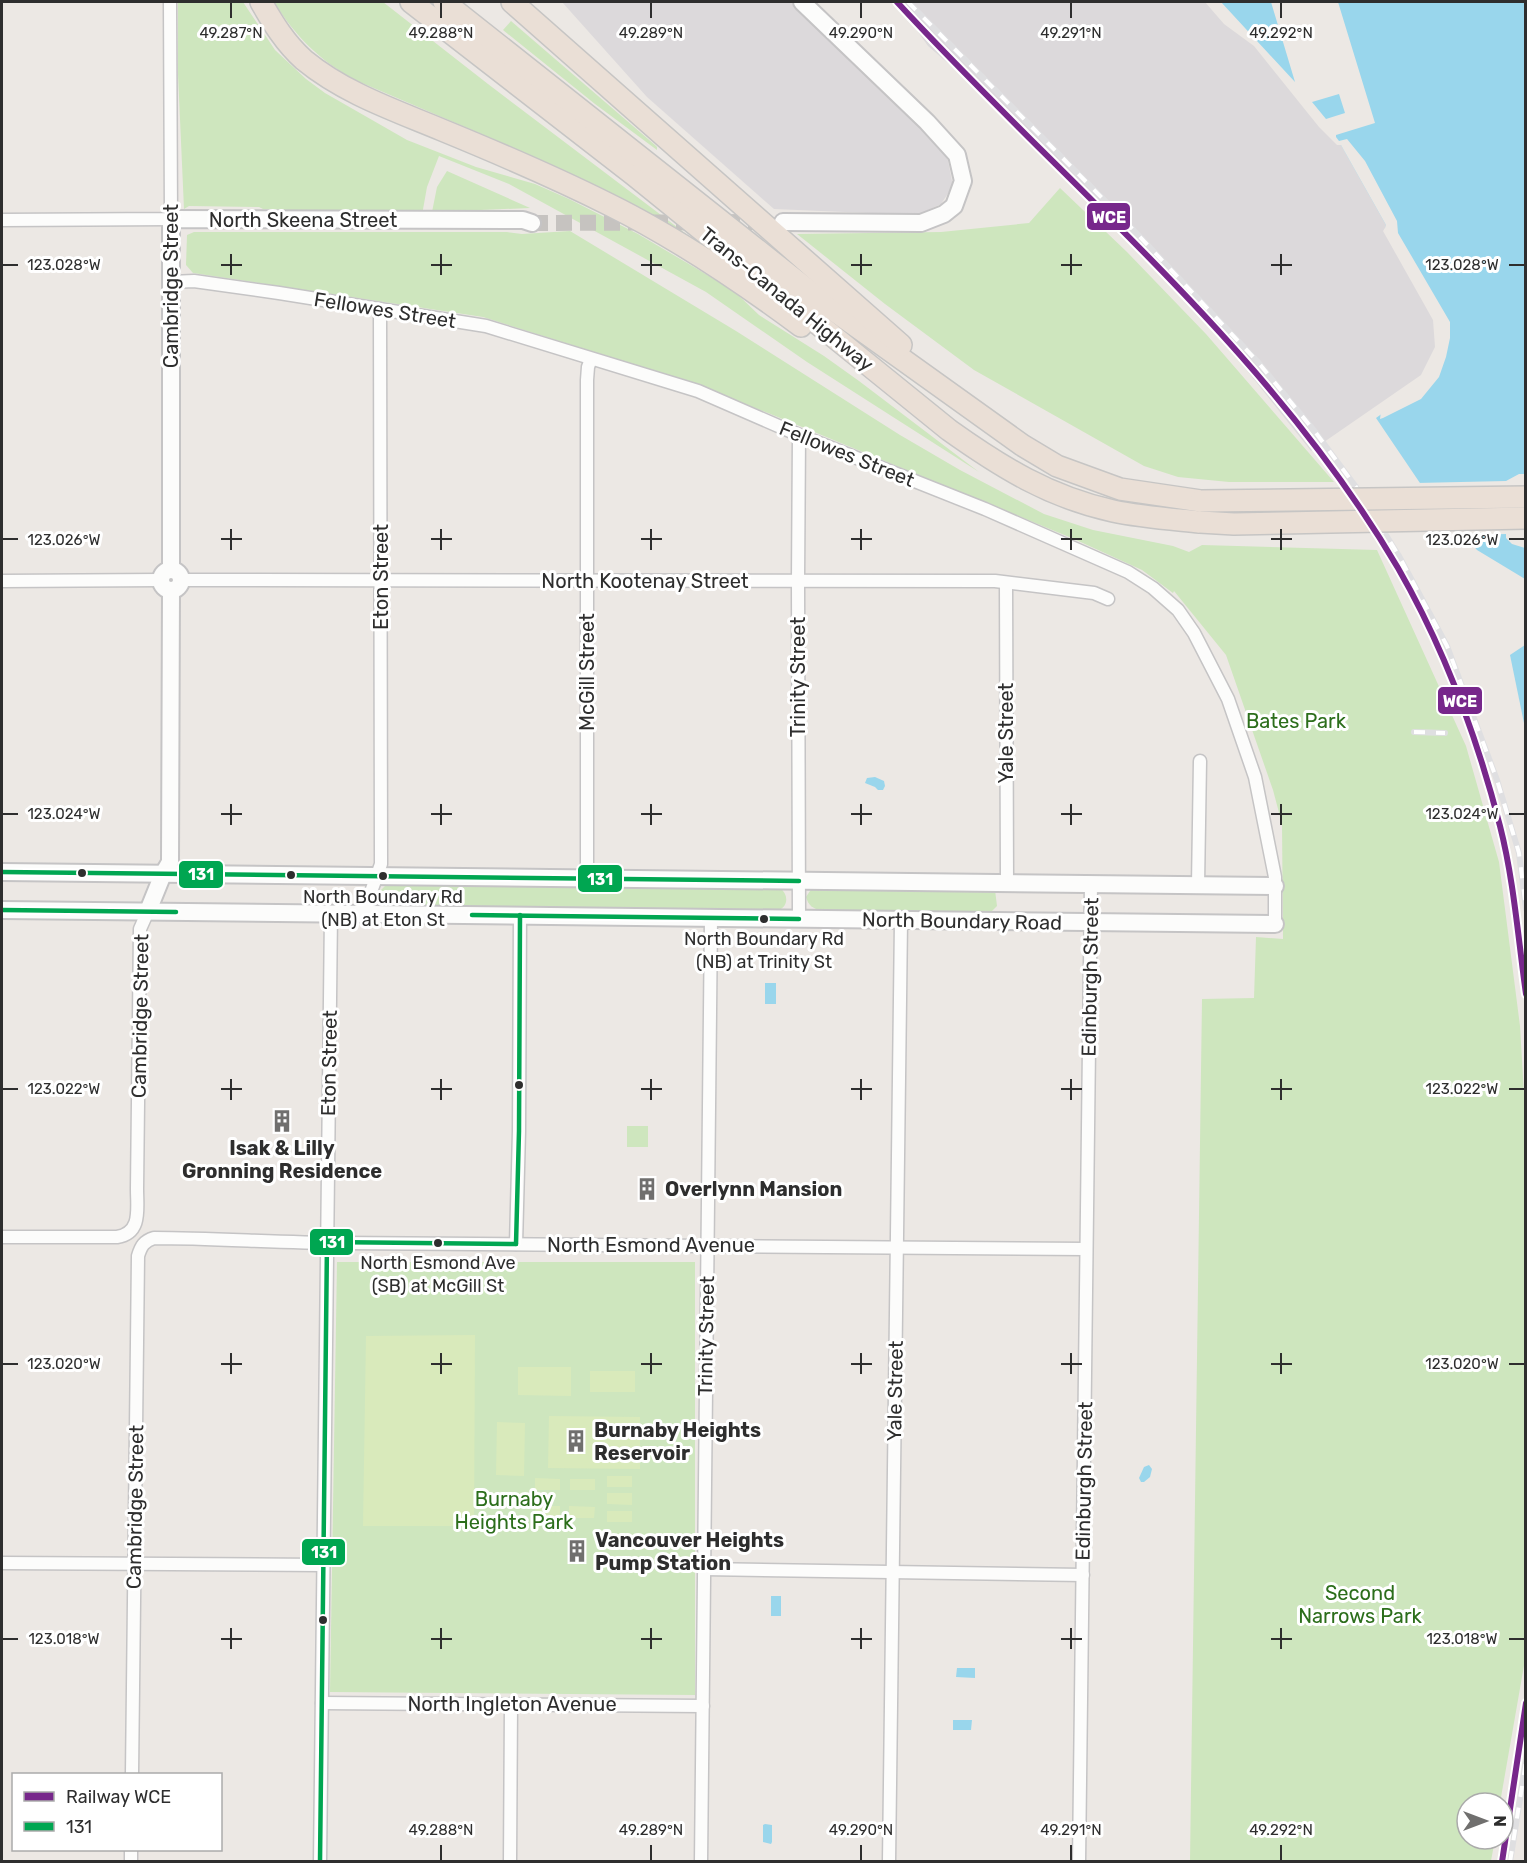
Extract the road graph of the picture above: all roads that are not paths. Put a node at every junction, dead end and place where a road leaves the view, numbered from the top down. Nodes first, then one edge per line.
1 (170, 2) edge
2 (261, 2) edge
3 (411, 2) edge
4 (444, 2) edge
5 (512, 2) edge
6 (802, 2) edge
7 (171, 219) junction
8 (2, 220) edge
9 (783, 222) tunnel mouth
10 (532, 223) tunnel mouth
11 (171, 282) junction
12 (380, 309) junction
13 (591, 359) junction
14 (965, 404) junction
15 (949, 430) junction
16 (799, 435) junction
17 (1526, 497) edge
18 (1200, 512) junction
19 (1526, 518) edge
20 (171, 580) junction
21 (798, 580) junction
22 (2, 581) edge
23 (381, 581) junction
24 (586, 581) junction
25 (1005, 583) junction
26 (1108, 599) dead end
27 (1200, 761) dead end
28 (2, 872) edge
29 (163, 874) junction
30 (377, 876) junction
31 (587, 878) junction
32 (799, 881) junction
33 (1007, 883) junction
34 (1091, 884) junction
35 (1198, 885) junction
36 (1275, 886) junction
37 (2, 910) edge
38 (148, 911) junction
39 (331, 914) junction
40 (363, 914) junction
41 (520, 915) junction
42 (711, 918) junction
43 (799, 919) junction
44 (901, 921) junction
45 (1091, 923) junction
46 (1275, 924) joint
47 (2, 1237) edge
48 (144, 1242) joint
49 (327, 1242) junction
50 (516, 1244) junction
51 (707, 1245) junction
52 (898, 1247) junction
53 (1086, 1249) junction
54 (2, 1563) edge
55 (134, 1564) junction
56 (323, 1565) junction
57 (704, 1569) junction
58 (892, 1573) junction
59 (1083, 1575) junction
60 (322, 1703) junction
61 (512, 1704) junction
62 (703, 1706) junction
63 (132, 1773) edge
64 (320, 1862) edge
65 (510, 1862) edge
66 (701, 1862) edge
67 (889, 1862) edge
68 (1079, 1862) edge

1 - 7 street, Cambridge Street
2 - 15 highway
3 - 15 highway, Trans-Canada Highway
4 - 14 highway, Trans-Canada Highway
5 - 14 highway
6 - 9 street
7 - 8 street, North Skeena Street
7 - 10 street, North Skeena Street
7 - 11 street, Cambridge Street
11 - 12 street, Fellowes Street
11 - 20 street, Cambridge Street
12 - 13 street, Fellowes Street
12 - 23 street, Eton Street
13 - 16 street, Fellowes Street
13 - 24 street, McGill Street
14 - 18 highway, Trans-Canada Highway
15 - 18 highway, Trans-Canada Highway
16 - 21 street, Trinity Street
16 - 36 street, Fellowes Street
17 - 18 highway, bridge
18 - 19 highway, bridge
20 - 22 street, North Kootenay Street
20 - 23 street, North Kootenay Street
20 - 29 street, Cambridge Street
21 - 24 street, North Kootenay Street
21 - 25 street, North Kootenay Street
21 - 32 street, Trinity Street
23 - 24 street, North Kootenay Street
23 - 30 street, Eton Street
24 - 31 street, McGill Street
25 - 26 street, North Kootenay Street
25 - 33 street, Yale Street
27 - 35 street
28 - 29 street, North Boundary Road
29 - 30 street, North Boundary Road
29 - 38 street, Cambridge Street
30 - 31 street, North Boundary Road
30 - 40 street, Eton Street
31 - 32 street, North Boundary Road
32 - 33 street, North Boundary Road
32 - 43 street, Trinity Street
33 - 34 street, North Boundary Road
34 - 35 street, North Boundary Road
34 - 45 street, Edinburgh Street
35 - 36 street, North Boundary Road
36 - 46 street, Fellowes Street
37 - 38 street, North Boundary Road
38 - 39 street, North Boundary Road
38 - 47 street, Cambridge Street
39 - 40 street, North Boundary Road
39 - 49 street, Eton Street
40 - 41 street, North Boundary Road
41 - 42 street, North Boundary Road
41 - 50 street
42 - 43 street, North Boundary Road
42 - 51 street, Trinity Street
43 - 44 street, North Boundary Road
44 - 45 street, North Boundary Road
44 - 52 street, Yale Street
45 - 46 street, North Boundary Road
45 - 53 street, Edinburgh Street
48 - 49 street, North Esmond Avenue
48 - 55 street, Cambridge Street
49 - 50 street, North Esmond Avenue
49 - 56 street, Eton Street
50 - 51 street, North Esmond Avenue
51 - 52 street, North Esmond Avenue
51 - 57 street, Trinity Street
52 - 53 street, North Esmond Avenue
52 - 58 street, Yale Street
53 - 59 street, Edinburgh Street
54 - 55 street
55 - 56 street
55 - 63 street, Cambridge Street
56 - 60 street, Eton Street
57 - 58 street
57 - 62 street, Trinity Street
58 - 59 street
58 - 67 street, Yale Street
59 - 68 street, Edinburgh Street
60 - 61 street, North Ingleton Avenue
60 - 64 street, Eton Street
61 - 62 street, North Ingleton Avenue
61 - 65 street
62 - 66 street, Trinity Street

